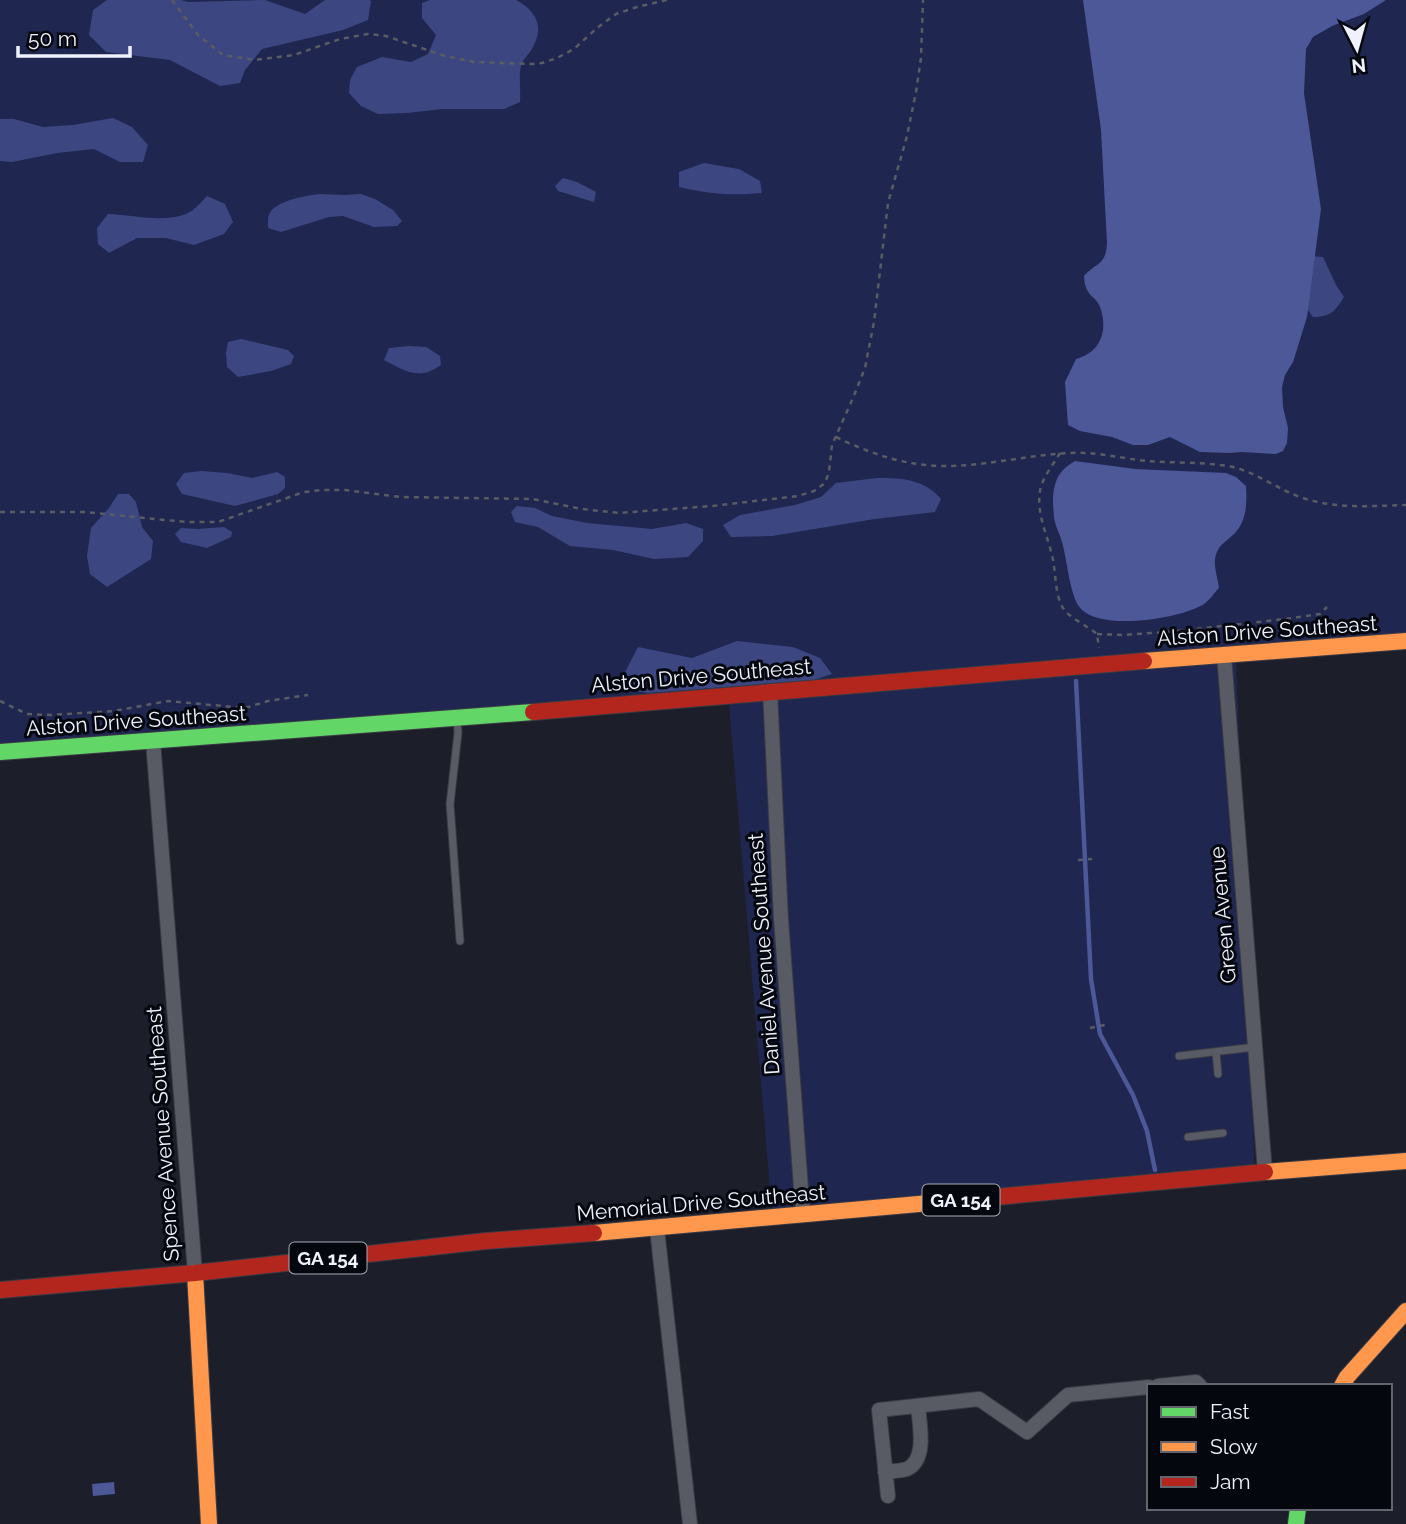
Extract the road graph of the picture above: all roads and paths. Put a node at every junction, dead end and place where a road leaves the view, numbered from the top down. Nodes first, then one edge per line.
1 (172, 0) edge
2 (667, 0) edge
3 (923, 0) edge
4 (835, 437) junction
5 (1060, 453) junction
6 (1406, 505) edge
7 (0, 512) edge
8 (1327, 607) dead end
9 (1097, 634) junction
10 (1406, 641) edge
11 (1224, 655) junction
12 (1101, 664) junction
13 (770, 691) junction
14 (308, 695) dead end
15 (0, 701) edge
16 (457, 718) junction
17 (153, 741) junction
18 (0, 752) edge
19 (1092, 859) dead end
20 (1079, 860) dead end
21 (460, 941) dead end
22 (1104, 1025) dead end
23 (1090, 1028) dead end
24 (1255, 1047) junction
25 (1216, 1052) junction
26 (1179, 1056) dead end
27 (1218, 1074) dead end
28 (1223, 1133) dead end
29 (1188, 1137) dead end
30 (1406, 1161) edge
31 (1265, 1172) junction
32 (803, 1214) junction
33 (657, 1229) junction
34 (195, 1273) junction
35 (0, 1290) edge
36 (1406, 1311) edge
37 (1177, 1384) edge
38 (1198, 1384) edge
39 (1343, 1384) edge
40 (1147, 1387) edge
41 (918, 1406) junction
42 (885, 1472) junction
43 (888, 1496) dead end
44 (209, 1524) edge
45 (690, 1524) edge

1 - 2 path
3 - 4 path
4 - 5 path
4 - 7 path
5 - 6 path
5 - 9 path
8 - 9 path
9 - 12 path
10 - 11 street, Alston Drive Southeast
11 - 12 street, Alston Drive Southeast
11 - 24 street, Green Avenue
12 - 13 street, Alston Drive Southeast
13 - 16 street, Alston Drive Southeast
13 - 32 street, Daniel Avenue Southeast
14 - 15 path
16 - 17 street, Alston Drive Southeast
16 - 21 lane
17 - 18 street, Alston Drive Southeast
17 - 34 street, Spence Avenue Southeast
19 - 20 path
22 - 23 path
24 - 25 lane
24 - 31 street, Green Avenue
25 - 26 lane
25 - 27 lane
28 - 29 lane
30 - 31 street, Memorial Drive Southeast / GA 154
31 - 32 street, Memorial Drive Southeast / GA 154
32 - 33 street, Memorial Drive Southeast / GA 154
33 - 34 street, Memorial Drive Southeast / GA 154
33 - 45 street
34 - 35 street, Memorial Drive Southeast / GA 154
34 - 44 street, Spence Avenue Southeast
36 - 39 street
37 - 38 street
40 - 41 street
41 - 42 street
41 - 42 street
42 - 43 street

